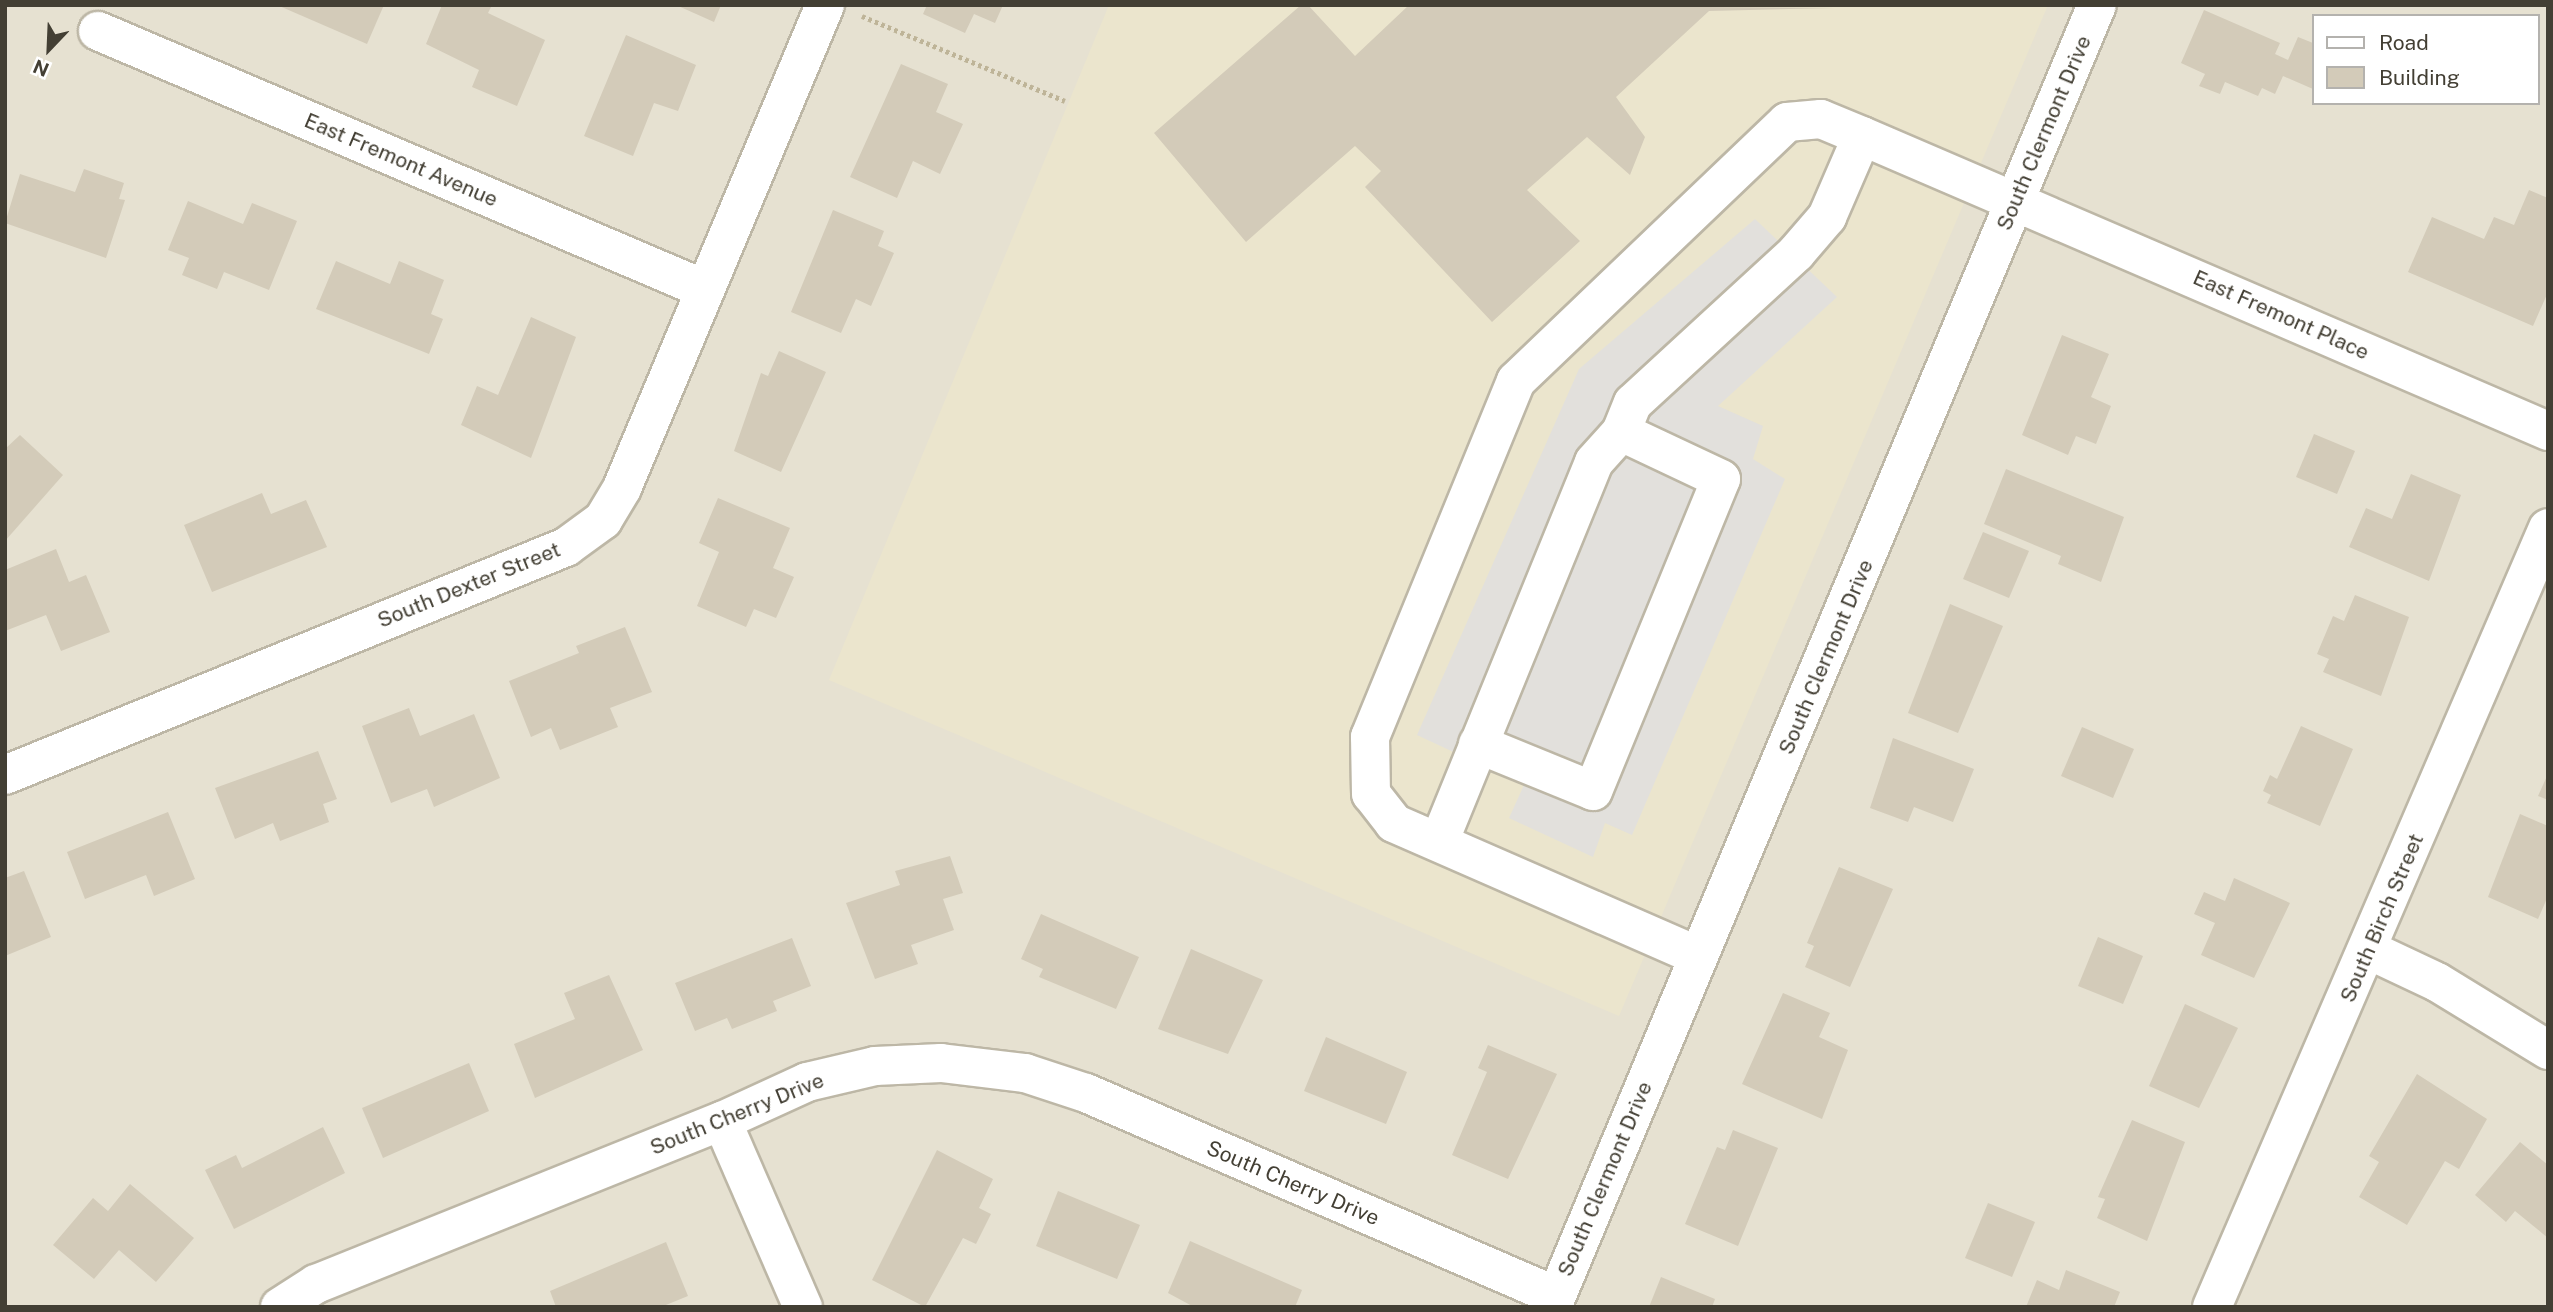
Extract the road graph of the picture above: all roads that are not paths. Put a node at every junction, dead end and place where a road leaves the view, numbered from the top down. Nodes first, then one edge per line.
1 (2097, 5) edge
2 (837, 8) edge
3 (98, 31) dead end
4 (1862, 136) junction
5 (2015, 199) junction
6 (704, 289) junction
7 (2548, 431) edge
8 (1620, 432) junction
9 (2548, 528) edge
10 (1478, 744) junction
11 (5, 775) edge
12 (1439, 842) junction
13 (2369, 950) junction
14 (1698, 956) junction
15 (2548, 1050) edge
16 (722, 1121) junction
17 (1554, 1302) edge
18 (281, 1307) edge
19 (803, 1307) edge
20 (2212, 1307) edge

1 - 5 street, South Clermont Drive
2 - 6 street, South Dexter Street
3 - 6 street, East Fremont Avenue
4 - 5 street, East Fremont Place
4 - 8 street
4 - 12 street, East Fremont Place
5 - 7 street, East Fremont Place
5 - 14 street, South Clermont Drive
6 - 11 street, South Dexter Street
8 - 10 street
8 - 10 street
9 - 13 street, South Birch Street
10 - 12 street
12 - 14 street, East Fremont Place
13 - 15 street
13 - 20 street, South Birch Street
14 - 17 street, South Clermont Drive
16 - 17 street, South Cherry Drive
16 - 18 street, South Cherry Drive
16 - 19 street

